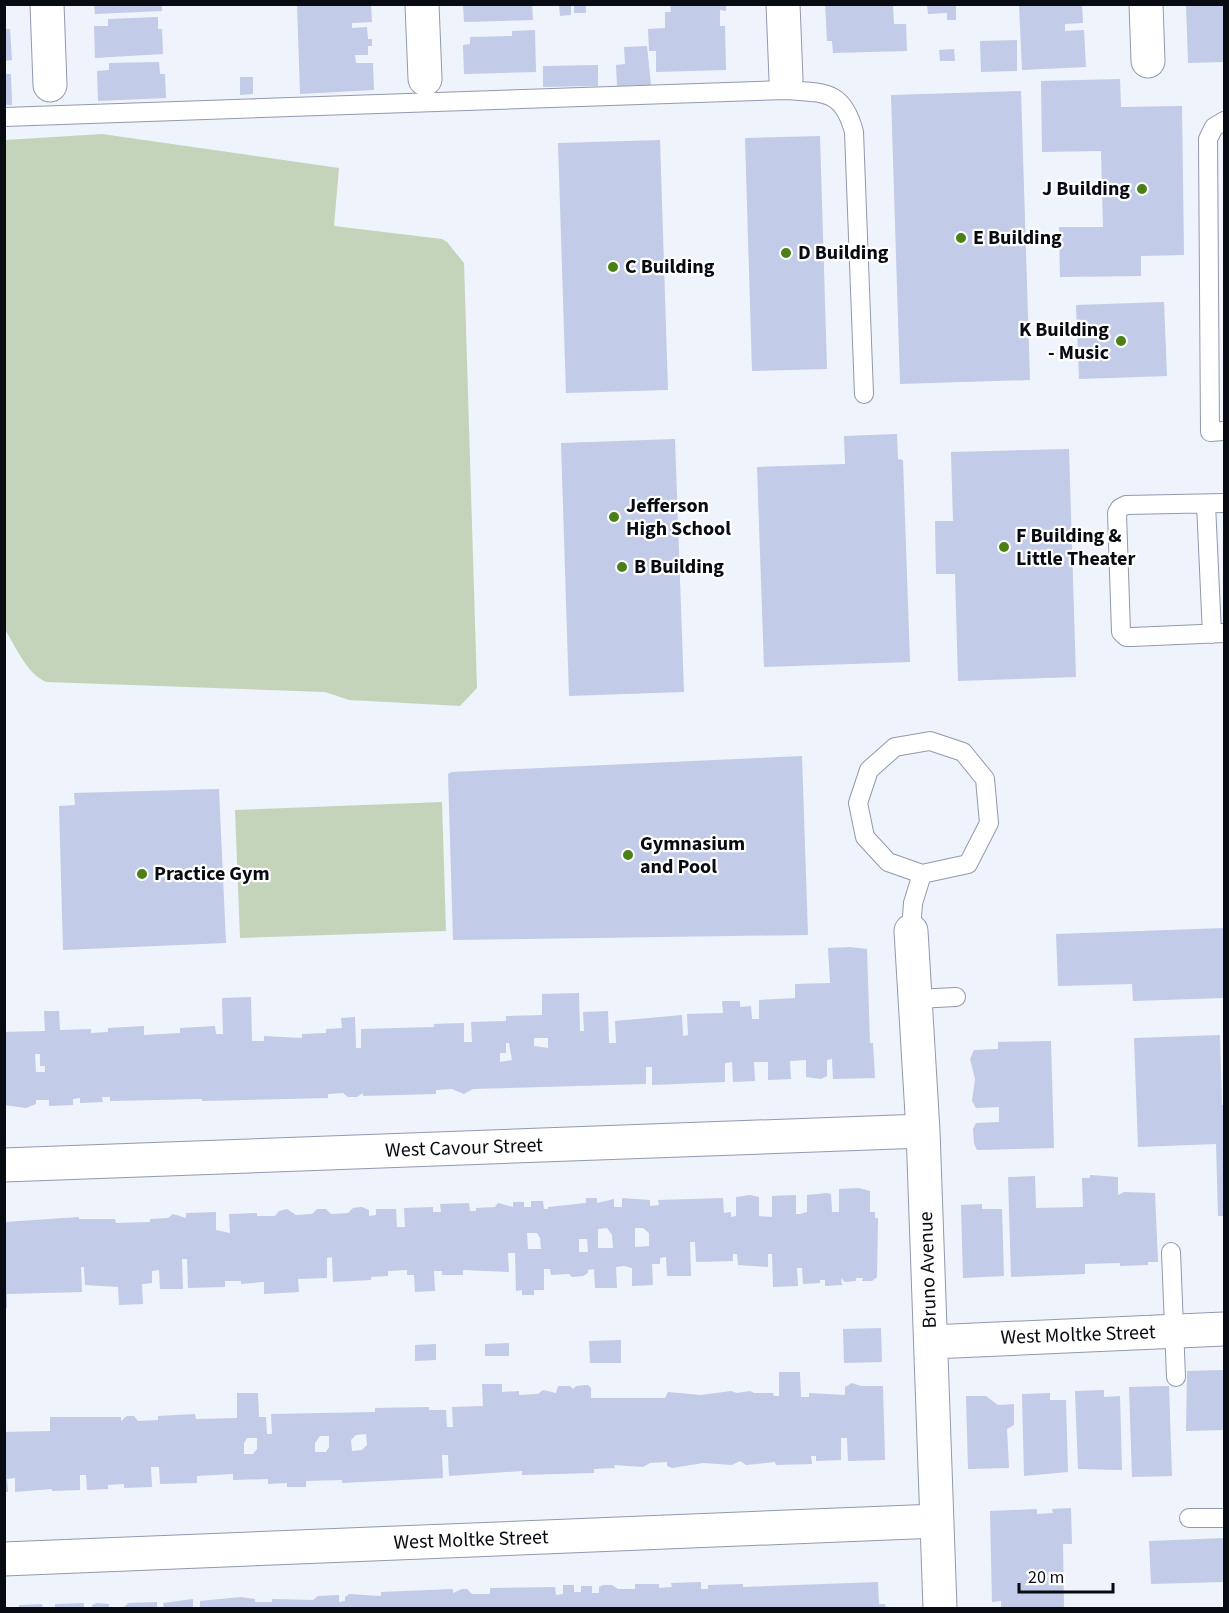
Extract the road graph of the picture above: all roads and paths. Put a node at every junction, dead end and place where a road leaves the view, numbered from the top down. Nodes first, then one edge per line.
1 (47, 4) edge
2 (422, 4) edge
3 (783, 4) edge
4 (1146, 4) edge
5 (1148, 62) dead end
6 (425, 79) dead end
7 (50, 84) dead end
8 (786, 84) junction
9 (4, 117) edge
10 (1224, 121) edge
11 (864, 394) dead end
12 (1217, 431) edge
13 (1215, 503) edge
14 (1218, 634) edge
15 (922, 874) junction
16 (911, 931) joint
17 (956, 997) dead end
18 (916, 999) junction
19 (923, 1131) junction
20 (4, 1165) edge
21 (1171, 1252) dead end
22 (1224, 1329) edge
23 (1173, 1331) junction
24 (931, 1342) junction
25 (1176, 1377) dead end
26 (1189, 1518) dead end
27 (1224, 1518) edge
28 (937, 1521) junction
29 (4, 1559) edge
30 (940, 1608) edge

1 - 7 street
2 - 6 street
3 - 8 street
4 - 5 street
8 - 9 lane
8 - 11 lane
10 - 12 lane
13 - 14 lane
13 - 14 lane
15 - 15 lane
15 - 16 lane
16 - 18 street, Bruno Avenue
17 - 18 lane
18 - 19 street, Bruno Avenue
19 - 20 street, West Cavour Street
19 - 24 street, Bruno Avenue
21 - 23 lane
22 - 23 street, West Moltke Street
23 - 24 street, West Moltke Street
23 - 25 lane
24 - 28 street, Bruno Avenue
26 - 27 lane
28 - 29 street, West Moltke Street
28 - 30 street, Bruno Avenue

